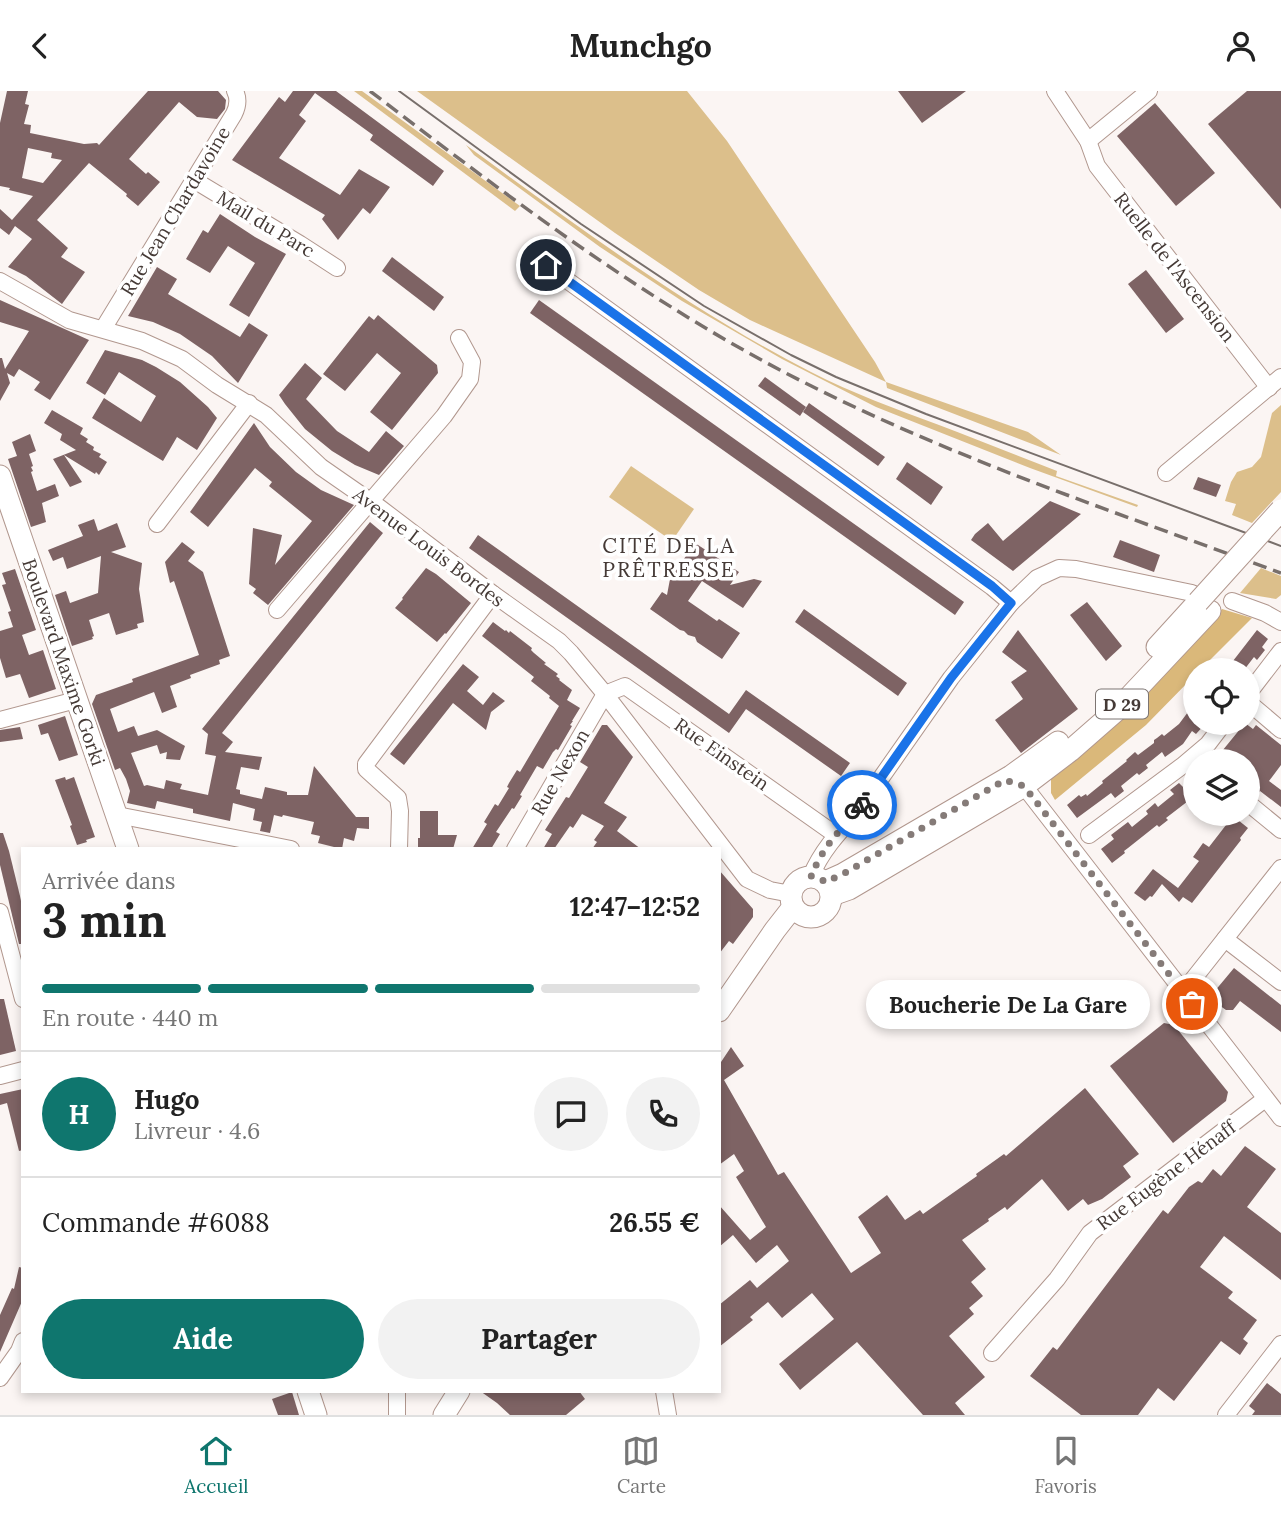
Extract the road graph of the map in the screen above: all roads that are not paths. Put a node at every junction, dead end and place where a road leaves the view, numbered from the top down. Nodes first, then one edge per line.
1 (235, 91) edge
2 (1055, 91) edge
3 (1149, 91) edge
4 (1088, 141) junction
5 (194, 180) junction
6 (546, 265) dead end
7 (337, 268) dead end
8 (0, 281) edge
9 (103, 329) junction
10 (459, 338) dead end
11 (1275, 383) edge
12 (248, 403) junction
13 (1166, 473) dead end
14 (0, 476) edge
15 (370, 502) junction
16 (1281, 510) edge
17 (157, 524) dead end
18 (1281, 529) edge
19 (493, 594) junction
20 (1232, 601) dead end
21 (1200, 602) junction
22 (1011, 603) junction
23 (277, 610) dead end
24 (1281, 622) edge
25 (1281, 651) edge
26 (1260, 678) edge
27 (605, 694) junction
28 (76, 700) junction
29 (1260, 712) edge
30 (0, 720) edge
31 (1281, 730) edge
32 (1215, 735) edge
33 (1204, 749) edge
34 (1183, 768) edge
35 (1014, 783) junction
36 (1260, 813) edge
37 (117, 815) junction
38 (1281, 830) edge
39 (836, 835) junction
40 (1089, 835) dead end
41 (127, 847) edge
42 (281, 847) edge
43 (399, 847) edge
44 (516, 847) edge
45 (1281, 868) edge
46 (823, 885) junction
47 (792, 901) junction
48 (0, 912) edge
49 (1225, 939) junction
50 (1281, 982) edge
51 (21, 991) edge
52 (1183, 992) junction
53 (721, 1008) edge
54 (21, 1071) edge
55 (0, 1076) edge
56 (1265, 1099) junction
57 (1281, 1118) edge
58 (1281, 1344) edge
59 (21, 1346) edge
60 (992, 1353) dead end
61 (0, 1378) edge
62 (309, 1393) edge
63 (397, 1393) edge
64 (458, 1393) edge
65 (664, 1393) edge
66 (316, 1415) edge
67 (397, 1415) edge
68 (443, 1415) edge
69 (668, 1415) edge
70 (1226, 1415) edge

1 - 5 street, Rue Jean Chardavoine
2 - 4 street, Ruelle de l'Ascension
3 - 4 street
4 - 11 street, Ruelle de l'Ascension
5 - 7 street, Mail du Parc
5 - 9 street, Rue Jean Chardavoine
6 - 22 street
8 - 9 street, Avenue Louis Bordes
9 - 12 street, Avenue Louis Bordes
10 - 15 street
11 - 13 street
12 - 15 street, Avenue Louis Bordes
12 - 17 street
14 - 28 main road, Boulevard Maxime Gorki
15 - 19 street, Avenue Louis Bordes
15 - 23 street
16 - 21 main road, bridge
18 - 21 main road, D 29
19 - 27 street, Avenue Louis Bordes
19 - 43 street
20 - 24 street
21 - 22 street
21 - 35 main road, D 29
22 - 39 street
25 - 26 street
27 - 39 street, Rue Einstein
27 - 44 street, Rue Nexon
27 - 47 street, Avenue Louis Bordes
28 - 30 street
28 - 37 main road, Boulevard Maxime Gorki
29 - 31 street
32 - 33 street
34 - 40 street
35 - 46 main road, D 29
35 - 52 street
36 - 38 street
37 - 41 main road, Boulevard Maxime Gorki
37 - 42 street
39 - 46 street
45 - 49 street
46 - 47 main road
46 - 47 main road
47 - 53 main road
48 - 51 street
49 - 50 street
49 - 52 street
52 - 56 street
54 - 55 street
56 - 57 street
56 - 60 street, Rue Eugène Hénaff
58 - 70 street
59 - 61 street
62 - 66 main road
63 - 67 street
64 - 68 main road
65 - 69 street

